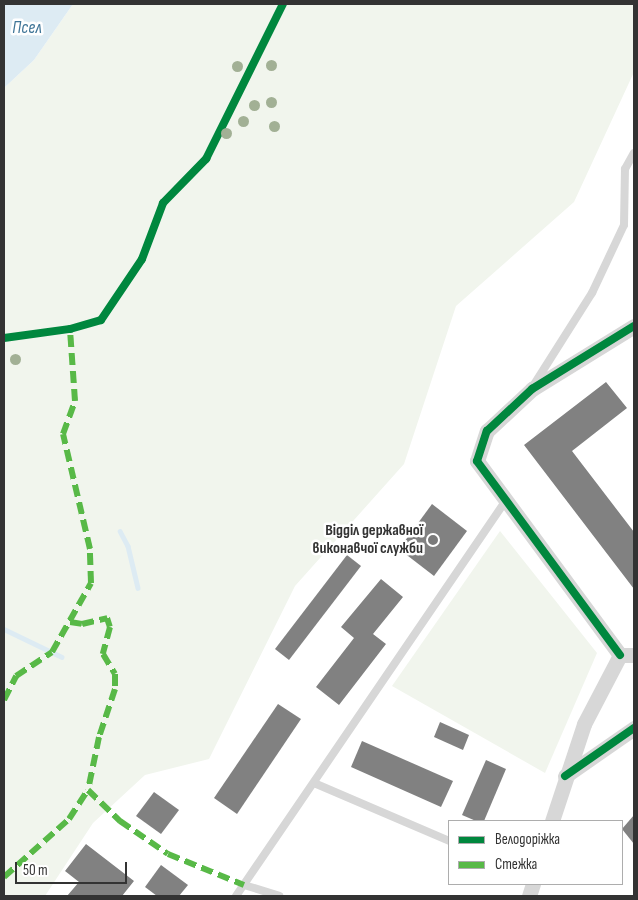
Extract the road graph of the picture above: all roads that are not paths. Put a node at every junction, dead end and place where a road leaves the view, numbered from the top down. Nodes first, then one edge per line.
1 (634, 153) edge
2 (634, 326) edge
3 (532, 389) junction
4 (506, 500) junction
5 (627, 655) edge
6 (634, 728) edge
7 (565, 776) junction
8 (314, 783) junction
9 (552, 820) edge
10 (448, 841) edge
11 (244, 886) junction
12 (236, 896) edge
13 (279, 896) edge

1 - 3 lane
2 - 3 street
3 - 4 street
4 - 5 street
4 - 8 lane
5 - 7 street
6 - 7 street
7 - 9 street
8 - 10 lane
8 - 11 lane
11 - 12 lane
11 - 13 lane

